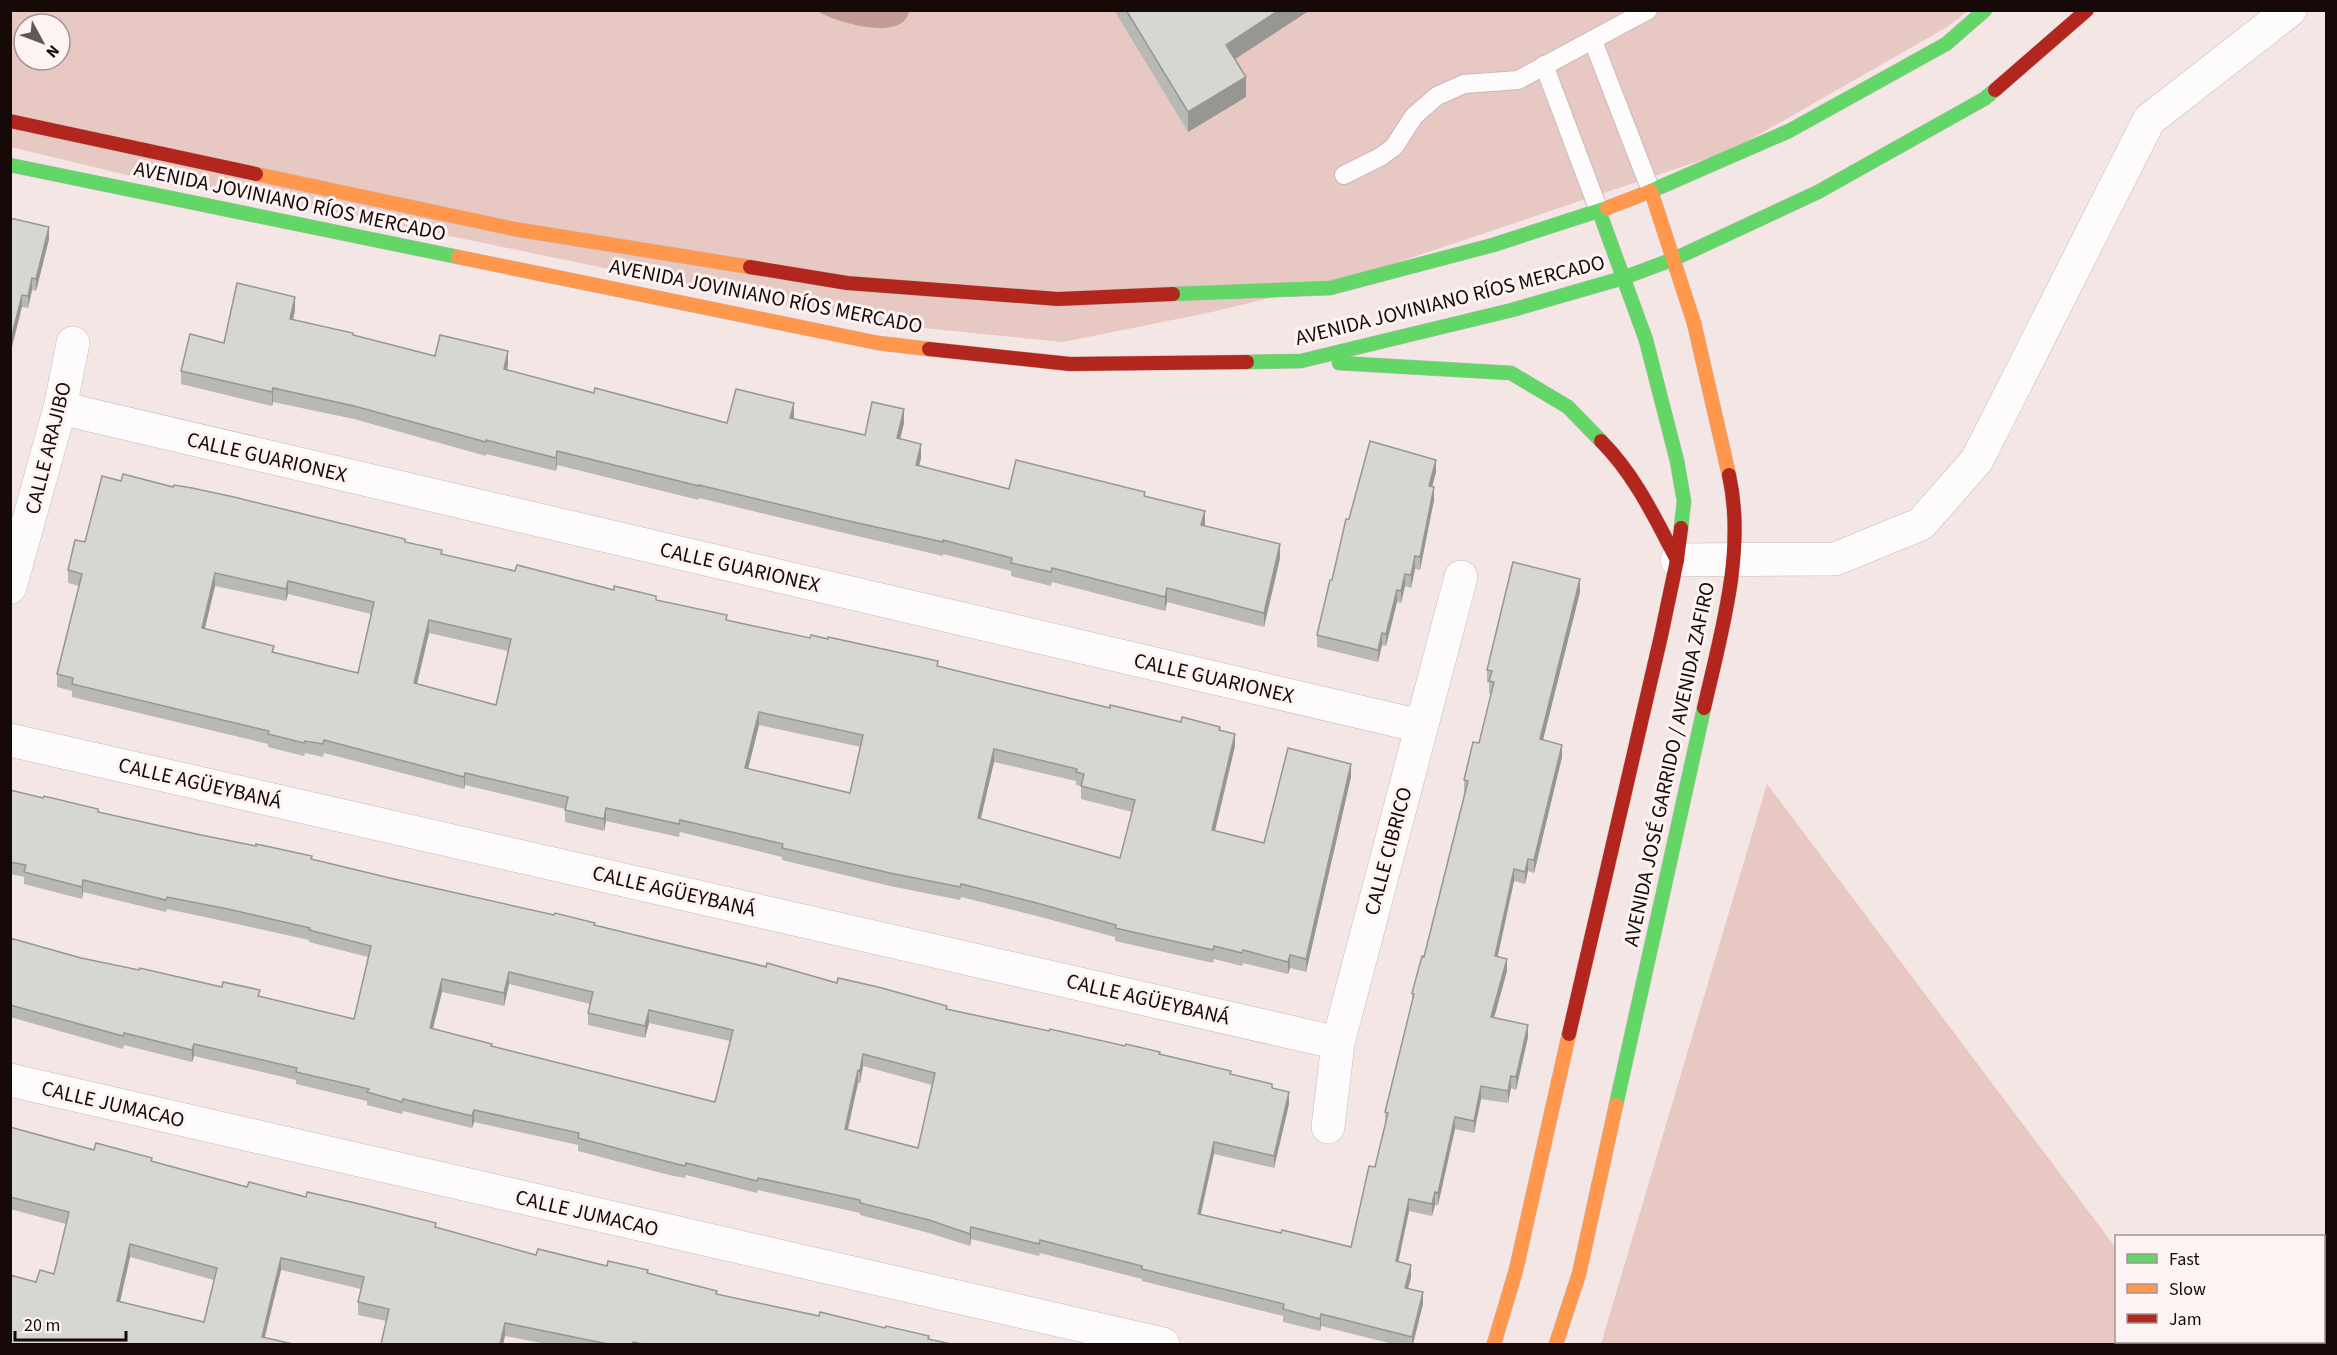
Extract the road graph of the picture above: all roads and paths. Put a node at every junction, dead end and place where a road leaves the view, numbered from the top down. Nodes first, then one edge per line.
1 (1648, 10) edge
2 (1985, 10) edge
3 (2087, 10) edge
4 (2290, 10) edge
5 (1593, 41) junction
6 (1544, 65) junction
7 (10, 121) edge
8 (10, 165) edge
9 (1344, 175) dead end
10 (1651, 191) junction
11 (1599, 211) junction
12 (1674, 259) junction
13 (1623, 278) junction
14 (73, 343) dead end
15 (1301, 361) junction
16 (60, 408) junction
17 (1677, 560) junction
18 (1734, 560) junction
19 (1461, 577) dead end
20 (10, 587) edge
21 (1420, 726) junction
22 (10, 740) edge
23 (1338, 1042) junction
24 (10, 1080) edge
25 (1328, 1127) dead end
26 (1128, 1341) edge
27 (1163, 1344) edge
28 (1494, 1344) edge
29 (1556, 1344) edge

1 - 5 lane
2 - 10 main road, AVENIDA JOVINIANO RÍOS MERCADO
3 - 12 main road, AVENIDA JOVINIANO RÍOS MERCADO
4 - 18 street
5 - 6 lane
5 - 10 lane
6 - 9 lane
6 - 11 lane
7 - 11 main road, AVENIDA JOVINIANO RÍOS MERCADO
8 - 15 main road, AVENIDA JOVINIANO RÍOS MERCADO
10 - 11 main road, AVENIDA JOVINIANO RÍOS MERCADO
10 - 12 main road, AVENIDA JOSÉ GARRIDO / AVENIDA ZAFIRO
11 - 13 main road, AVENIDA JOSÉ GARRIDO / AVENIDA ZAFIRO
12 - 13 main road, AVENIDA JOVINIANO RÍOS MERCADO
12 - 18 main road, AVENIDA JOSÉ GARRIDO / AVENIDA ZAFIRO
13 - 15 main road, AVENIDA JOVINIANO RÍOS MERCADO
13 - 17 main road, AVENIDA JOSÉ GARRIDO / AVENIDA ZAFIRO
14 - 16 street, CALLE ARAJIBO
15 - 17 main road
16 - 20 street, CALLE ARAJIBO
16 - 21 street, CALLE GUARIONEX
17 - 18 street
17 - 28 main road, AVENIDA JOSÉ GARRIDO / AVENIDA ZAFIRO
18 - 29 main road, AVENIDA JOSÉ GARRIDO / AVENIDA ZAFIRO
19 - 21 street, CALLE CIBRICO
21 - 23 street, CALLE CIBRICO
22 - 23 street, CALLE AGÜEYBANÁ
23 - 25 street, CALLE CIBRICO
24 - 26 street, CALLE JUMACAO
26 - 27 street, CALLE JUMACAO

